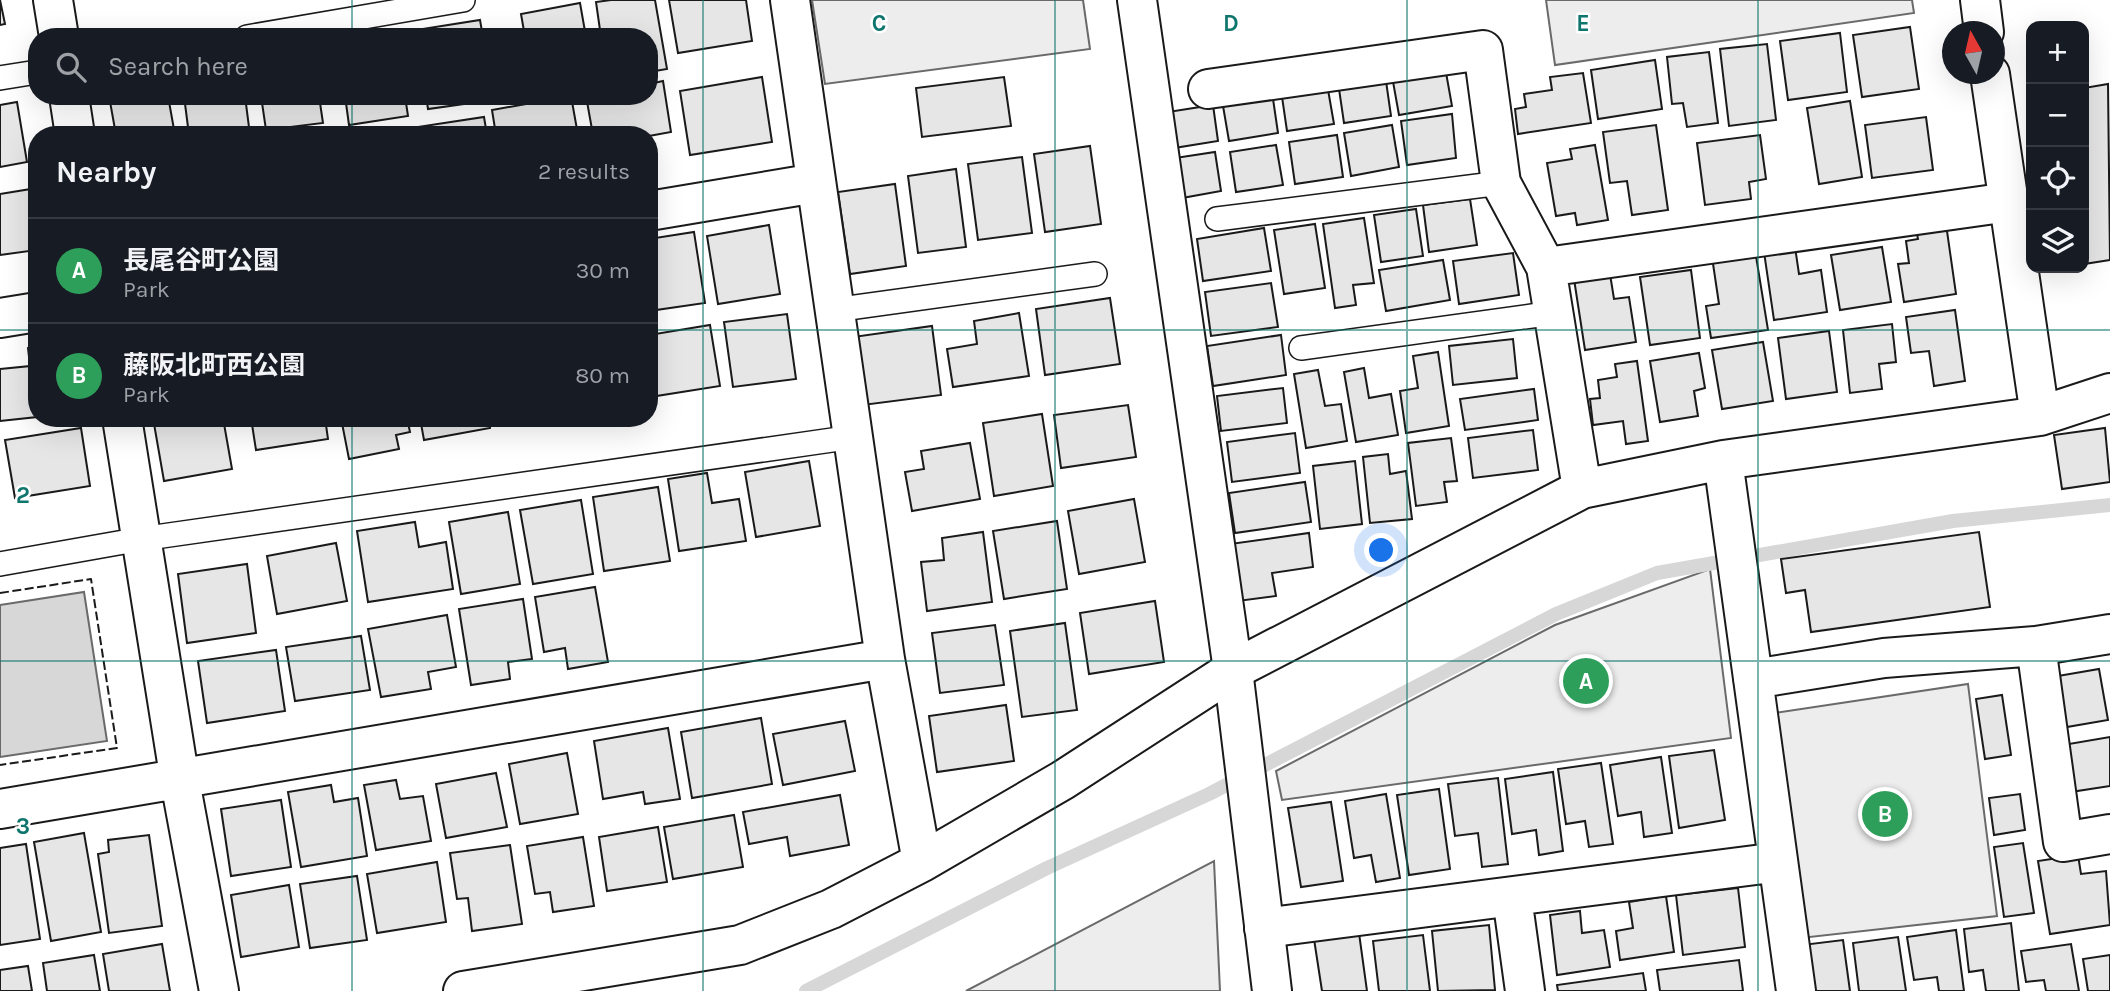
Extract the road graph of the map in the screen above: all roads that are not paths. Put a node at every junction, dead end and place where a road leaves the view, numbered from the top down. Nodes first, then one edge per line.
1 (52, 0) edge
2 (463, 0) edge
3 (790, 0) edge
4 (1137, 0) edge
5 (1980, 0) edge
6 (1983, 21) edge
7 (57, 28) edge
8 (300, 28) edge
9 (28, 73) edge
10 (0, 78) edge
11 (1991, 84) edge
12 (1208, 89) dead end
13 (70, 105) edge
14 (74, 126) edge
15 (816, 183) junction
16 (1501, 183) junction
17 (2009, 202) junction
18 (658, 209) edge
19 (1217, 219) dead end
20 (1546, 267) junction
21 (1096, 275) dead end
22 (834, 310) junction
23 (28, 313) edge
24 (1553, 313) junction
25 (0, 318) edge
26 (1301, 348) dead end
27 (2110, 393) edge
28 (2040, 416) junction
29 (123, 427) edge
30 (853, 437) junction
31 (1723, 460) junction
32 (1582, 489) junction
33 (141, 539) junction
34 (0, 564) edge
35 (2110, 634) edge
36 (2036, 646) junction
37 (885, 659) junction
38 (1233, 670) junction
39 (1753, 679) junction
40 (180, 781) junction
41 (0, 809) edge
42 (2110, 834) edge
43 (922, 862) junction
44 (1778, 862) junction
45 (1512, 897) junction
46 (1264, 928) junction
47 (219, 991) edge
48 (463, 991) edge
49 (1272, 991) edge
50 (1525, 991) edge
51 (1796, 991) edge

1 - 7 street
2 - 8 lane
3 - 15 street
4 - 38 street
5 - 6 street
9 - 10 lane
11 - 17 street
12 - 16 street
13 - 14 street
15 - 18 street
15 - 22 street
16 - 19 lane
16 - 20 street
17 - 20 street
17 - 28 street
20 - 24 street
21 - 22 lane
22 - 30 street
23 - 25 street
24 - 26 lane
24 - 32 street
27 - 28 street
28 - 31 street
29 - 33 street
30 - 33 lane
30 - 37 street
31 - 32 street
31 - 39 street
32 - 38 street
33 - 34 lane
33 - 40 street
35 - 36 street
36 - 39 street
36 - 42 street
37 - 40 street
37 - 43 street
38 - 43 street
38 - 46 street
39 - 44 street
40 - 41 street
40 - 47 street
43 - 48 street
44 - 45 street
44 - 51 street
45 - 46 street
45 - 50 street
46 - 49 street

